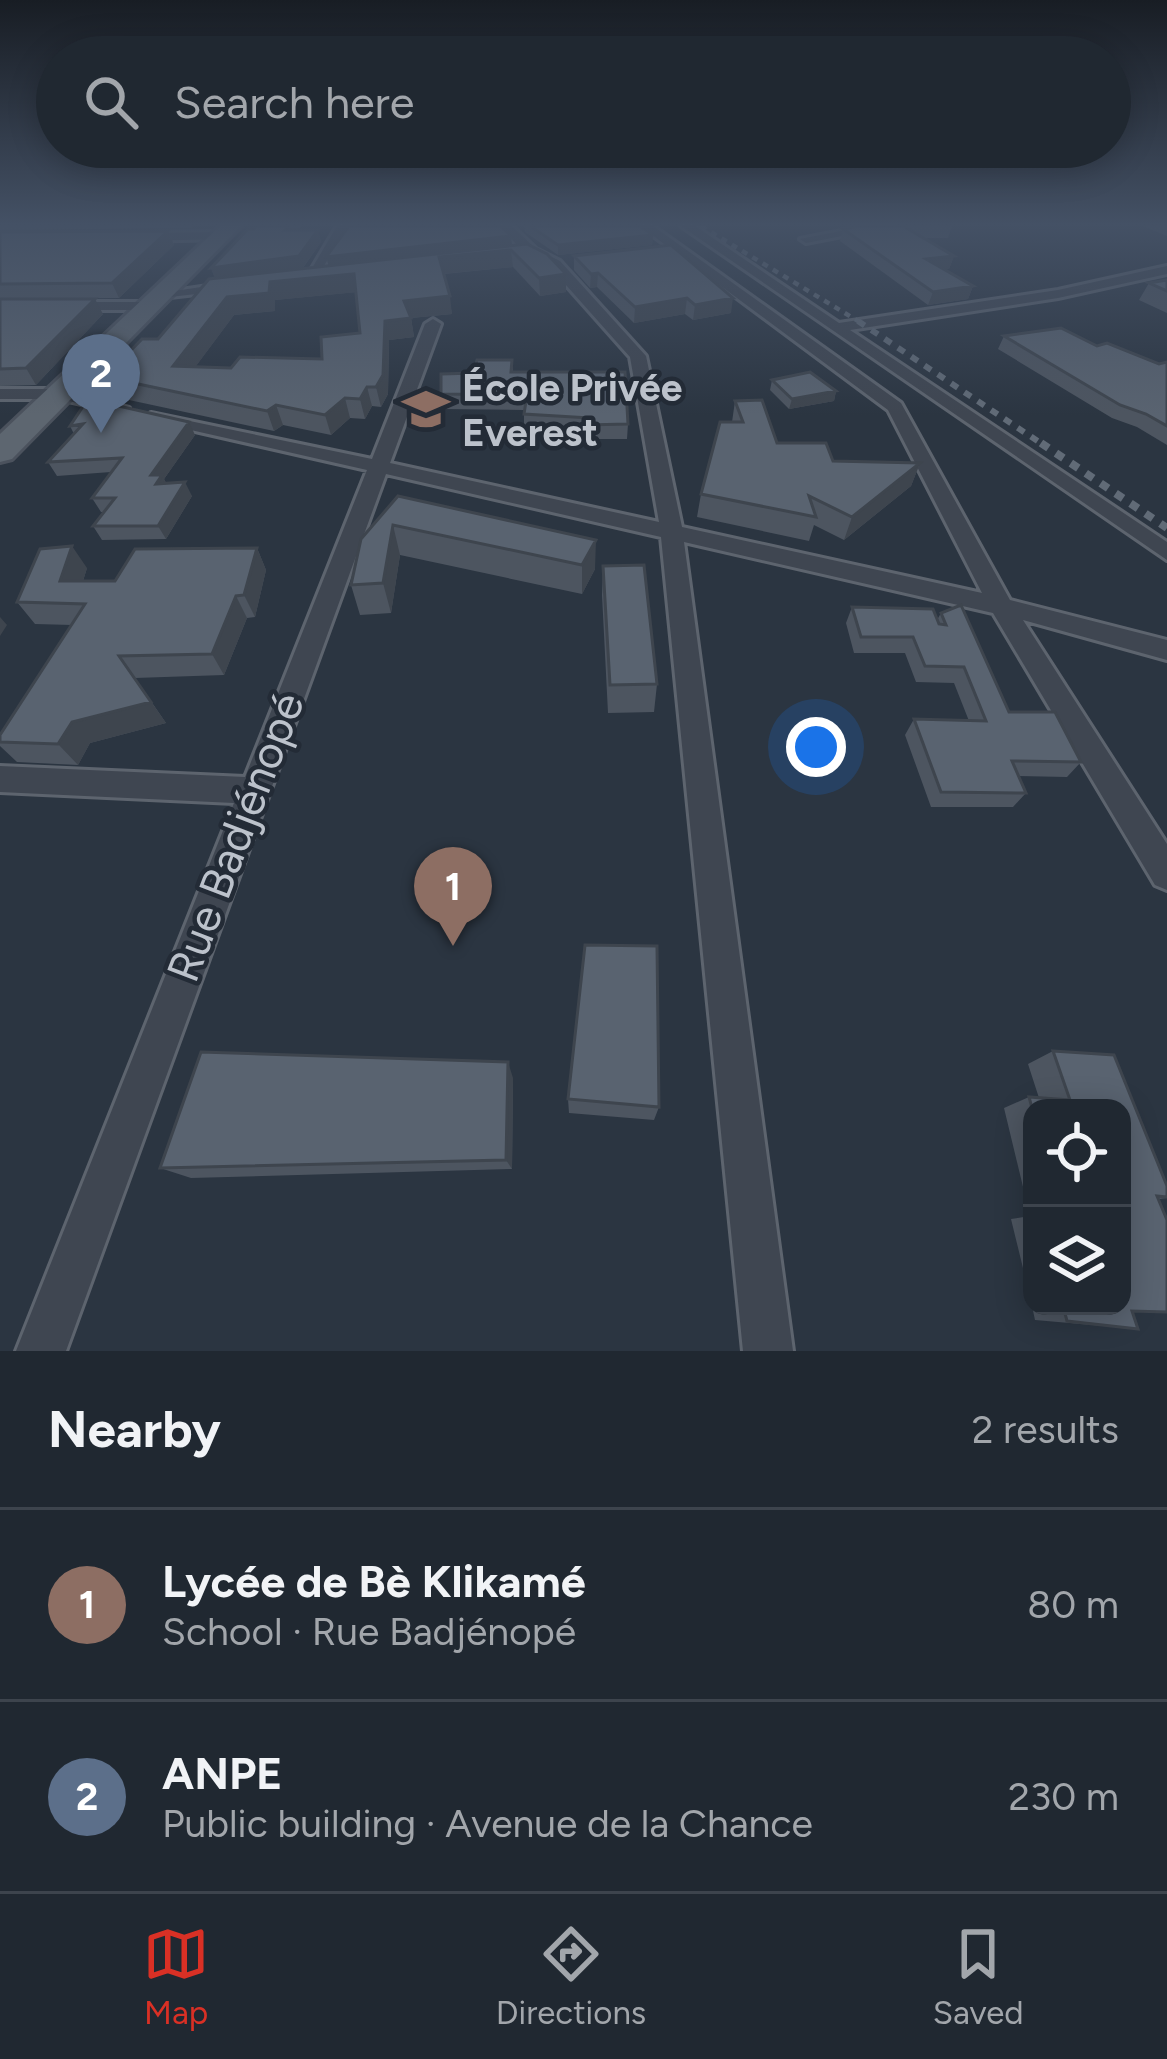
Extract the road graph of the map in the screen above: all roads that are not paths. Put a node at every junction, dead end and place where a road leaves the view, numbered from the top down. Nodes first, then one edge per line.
1 (166, 289) edge
2 (217, 289) edge
3 (572, 289) edge
4 (724, 289) edge
5 (778, 289) edge
6 (1080, 289) edge
7 (155, 300) junction
8 (0, 306) edge
9 (433, 324) dead end
10 (834, 328) junction
11 (0, 394) edge
12 (60, 394) junction
13 (0, 452) edge
14 (378, 468) junction
15 (672, 533) junction
16 (1167, 553) edge
17 (1000, 606) junction
18 (1167, 650) edge
19 (0, 778) edge
20 (252, 791) junction
21 (1167, 874) edge
22 (41, 1351) edge
23 (768, 1351) edge

1 - 7 main road
2 - 7 street
3 - 15 street
4 - 17 street
5 - 10 street
6 - 10 street
7 - 8 street
7 - 12 main road
9 - 14 street, Rue Badjénopé
10 - 16 street
11 - 12 street
12 - 13 main road
12 - 14 street
14 - 15 street
14 - 20 street, Rue Badjénopé
15 - 17 street
15 - 23 street
17 - 18 street
17 - 21 street
19 - 20 street
20 - 22 street, Rue Badjénopé

